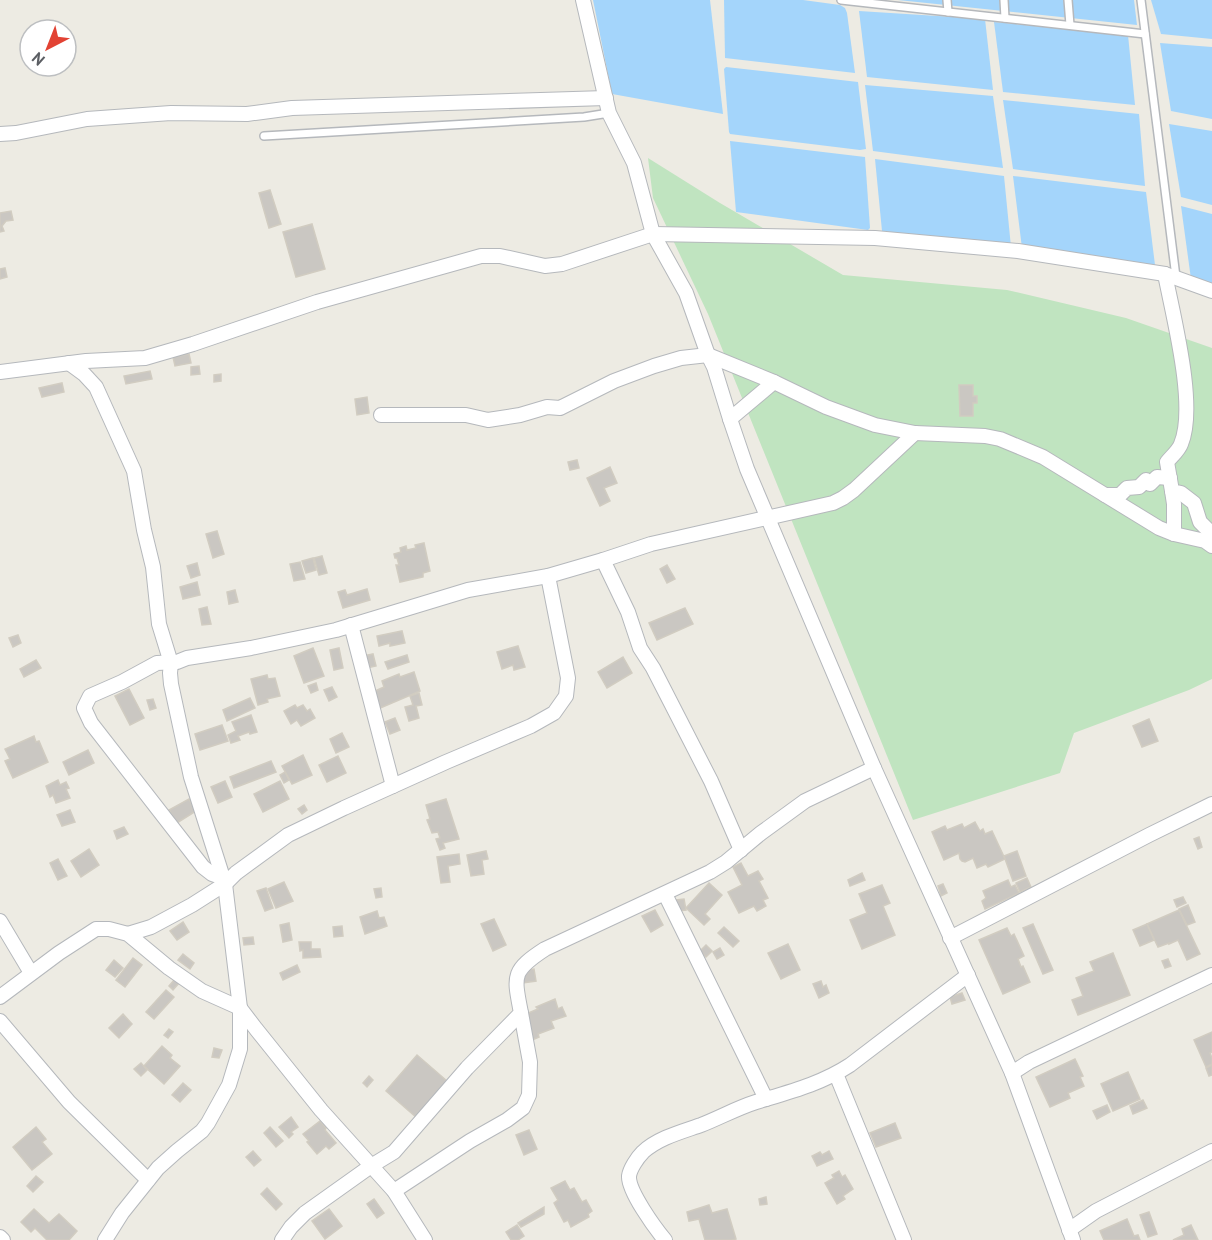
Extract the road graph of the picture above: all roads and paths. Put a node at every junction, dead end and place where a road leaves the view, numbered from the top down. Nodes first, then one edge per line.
1 (583, 0) edge
2 (841, 0) edge
3 (947, 0) edge
4 (1004, 0) edge
5 (1068, 0) edge
6 (1141, 0) edge
7 (888, 3) edge
8 (948, 12) junction
9 (1005, 18) junction
10 (1070, 25) junction
11 (1145, 34) junction
12 (606, 98) junction
13 (609, 113) junction
14 (0, 134) edge
15 (264, 136) dead end
16 (653, 234) junction
17 (1171, 276) junction
18 (1212, 291) edge
19 (708, 355) junction
20 (69, 363) junction
21 (0, 372) edge
22 (774, 382) junction
23 (381, 416) dead end
24 (730, 419) junction
25 (915, 433) junction
26 (1171, 485) junction
27 (1105, 495) junction
28 (768, 516) junction
29 (1174, 534) junction
30 (1212, 534) edge
31 (1212, 546) edge
32 (603, 560) junction
33 (548, 576) junction
34 (351, 625) junction
35 (171, 663) junction
36 (874, 768) junction
37 (393, 786) junction
38 (1212, 804) edge
39 (741, 850) junction
40 (224, 881) junction
41 (665, 894) junction
42 (0, 921) edge
43 (128, 934) junction
44 (950, 938) junction
45 (31, 973) junction
46 (968, 975) junction
47 (1212, 975) edge
48 (0, 997) edge
49 (240, 1008) junction
50 (521, 1013) junction
51 (0, 1021) edge
52 (1012, 1073) junction
53 (836, 1074) junction
54 (766, 1099) junction
55 (1212, 1151) edge
56 (371, 1166) junction
57 (148, 1180) junction
58 (394, 1191) junction
59 (1071, 1235) edge
60 (105, 1240) edge
61 (282, 1240) edge
62 (425, 1240) edge
63 (665, 1240) edge
64 (904, 1240) edge

1 - 12 street
2 - 7 lane
3 - 8 lane
4 - 9 lane
5 - 10 lane
6 - 11 lane
7 - 8 lane
8 - 9 lane
9 - 10 lane
10 - 11 lane
11 - 17 lane
12 - 13 street
12 - 14 street
13 - 15 lane
13 - 16 street
16 - 17 street
16 - 19 street
16 - 20 street
17 - 18 street
17 - 26 street
19 - 22 street
19 - 23 street
19 - 24 street
20 - 21 street
20 - 35 street
22 - 24 street
22 - 25 street
24 - 28 street
25 - 27 street
25 - 28 street
26 - 27 street
26 - 29 street
26 - 30 street
27 - 29 street
28 - 32 street
28 - 36 street
29 - 31 street
32 - 33 street
32 - 39 street
33 - 34 street
33 - 37 street
34 - 35 street
34 - 37 street
35 - 40 street
35 - 40 street
36 - 39 street
36 - 44 street
37 - 40 street
38 - 44 street
39 - 41 street
40 - 43 street
40 - 49 street
41 - 50 street
41 - 54 street
42 - 45 street
43 - 45 street
43 - 49 street
44 - 46 street
45 - 48 street
46 - 52 street
46 - 53 street
47 - 52 street
49 - 56 street
49 - 57 street
50 - 56 street
50 - 58 street
51 - 57 street
52 - 59 street
53 - 54 street
53 - 64 street
54 - 63 street
55 - 59 street
56 - 58 street
56 - 61 street
57 - 60 street
58 - 62 street

